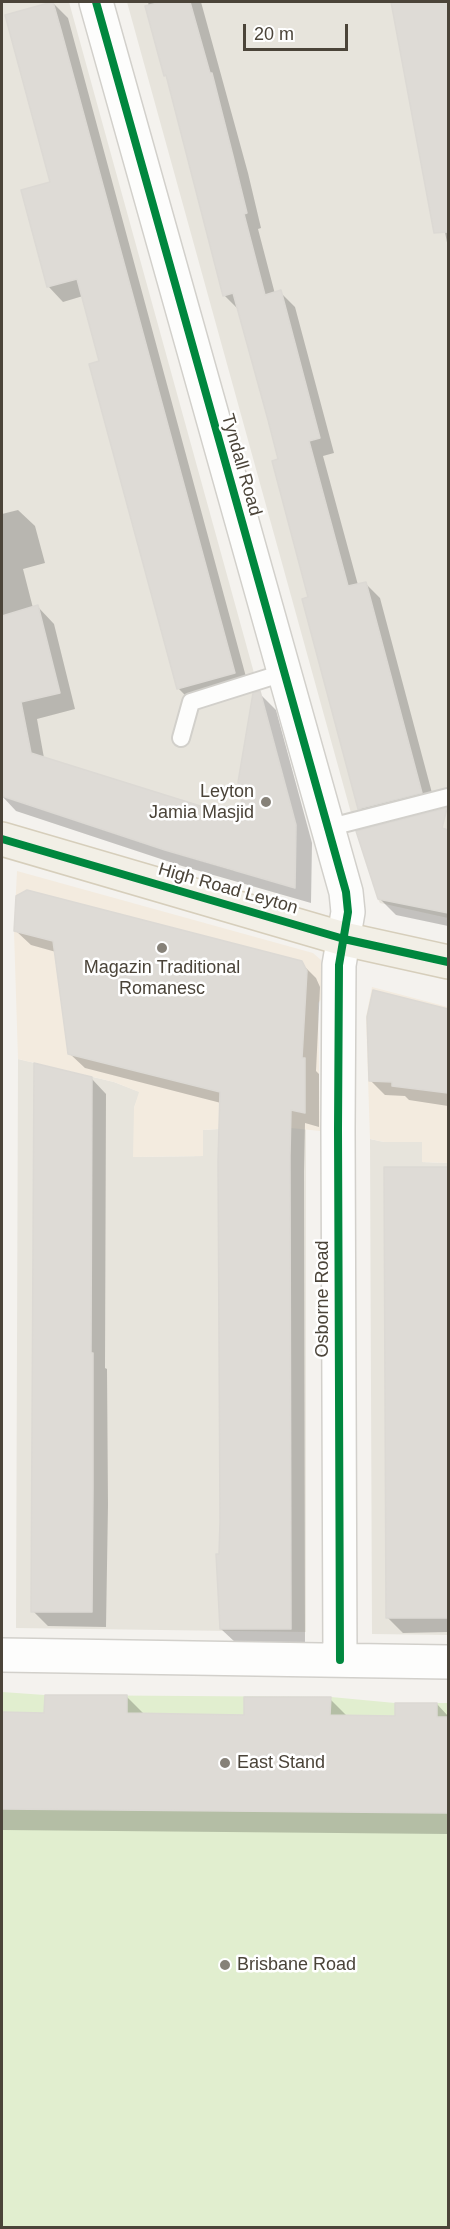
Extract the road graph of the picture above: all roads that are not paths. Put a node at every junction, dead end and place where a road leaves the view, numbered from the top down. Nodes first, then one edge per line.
1 (96, 2) edge
2 (284, 673) junction
3 (181, 738) dead end
4 (448, 797) edge
5 (327, 828) junction
6 (2, 839) edge
7 (344, 939) junction
8 (448, 962) edge
9 (2, 1655) edge
10 (340, 1660) junction
11 (448, 1662) edge

1 - 2 street, Tyndall Road
2 - 3 lane
2 - 5 street, Tyndall Road
4 - 5 lane
5 - 7 street, Tyndall Road
6 - 7 main road, High Road Leyton
7 - 8 main road, High Road Leyton
7 - 10 street, Osborne Road
9 - 10 street
10 - 11 street

